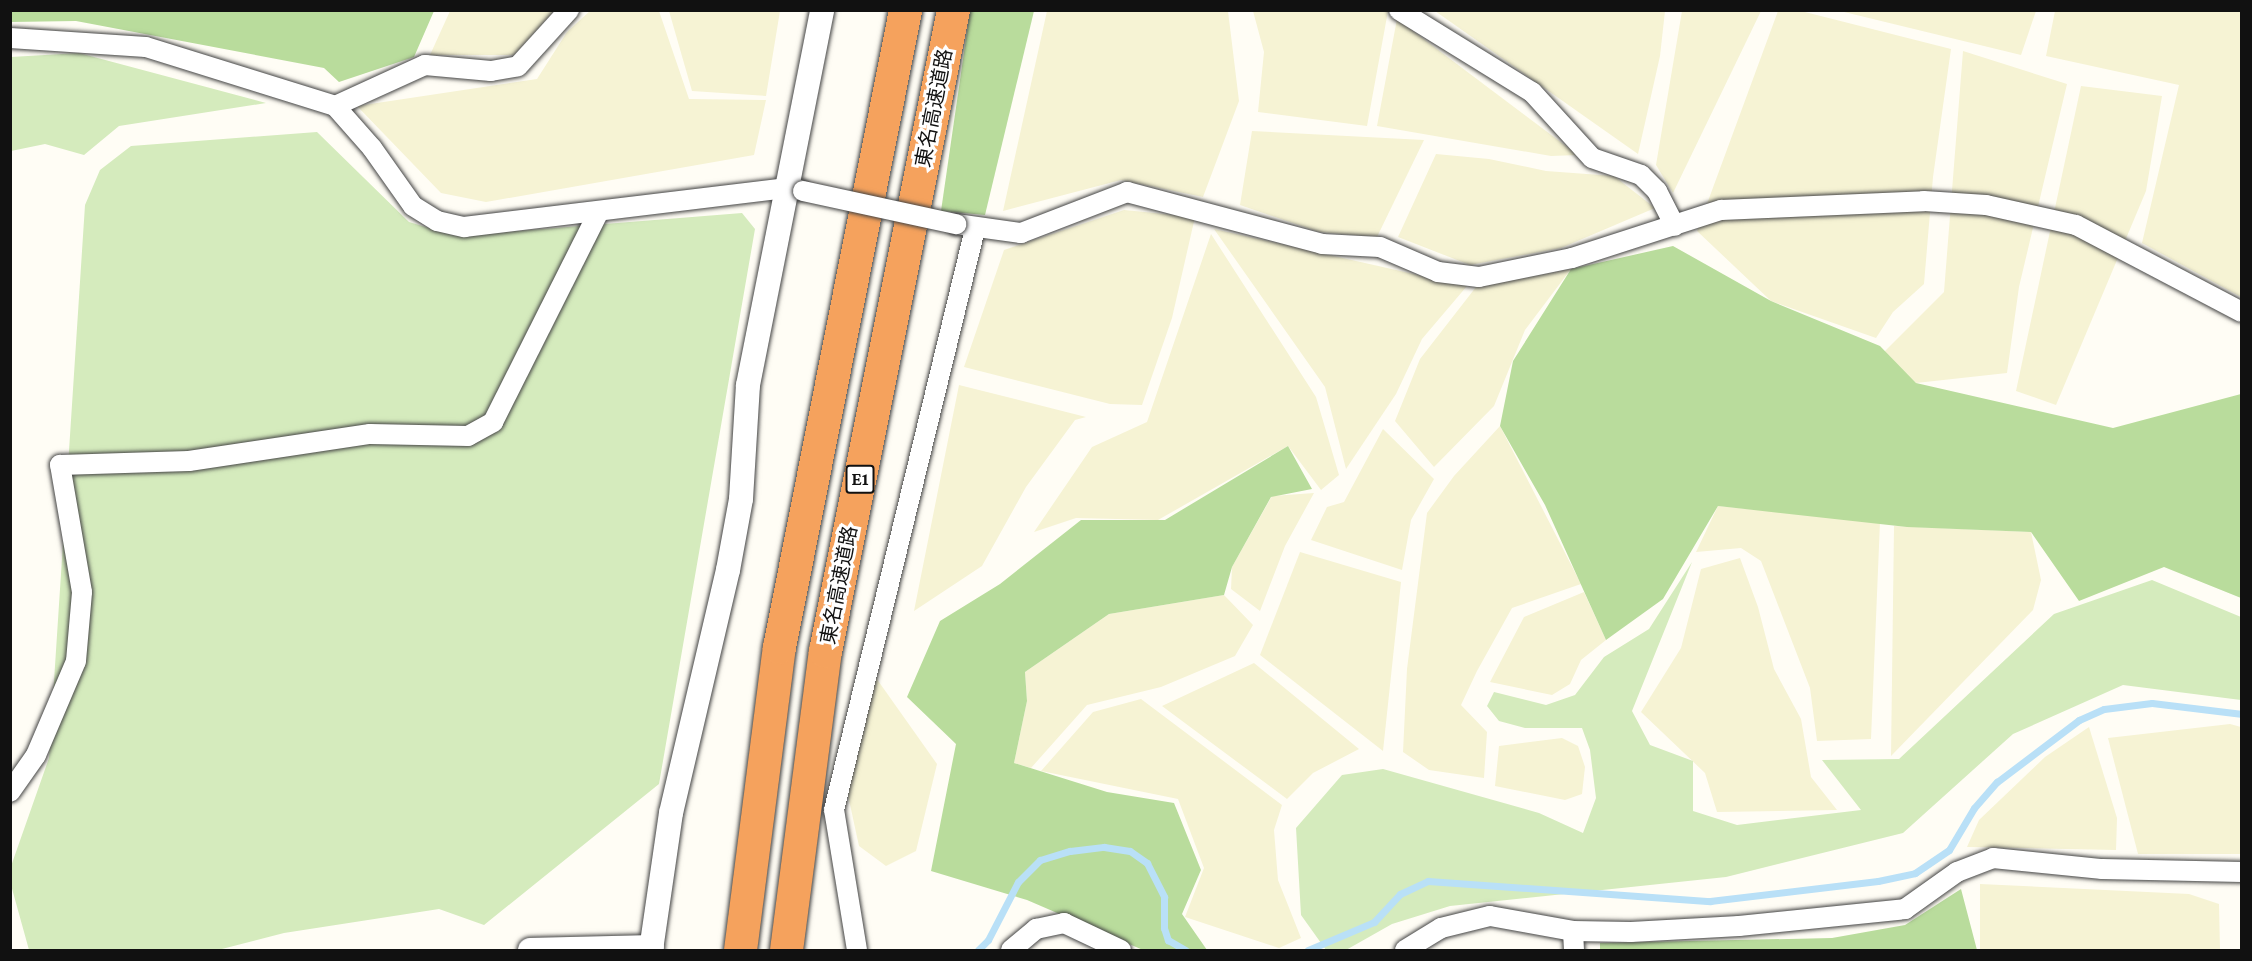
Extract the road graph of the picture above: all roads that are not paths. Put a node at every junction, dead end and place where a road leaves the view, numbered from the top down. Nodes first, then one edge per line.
1 (569, 10) edge
2 (822, 10) edge
3 (905, 10) edge
4 (953, 10) edge
5 (1399, 10) edge
6 (10, 38) edge
7 (335, 106) junction
8 (795, 189) junction
9 (598, 213) junction
10 (1675, 226) junction
11 (966, 227) junction
12 (2241, 312) edge
13 (10, 792) edge
14 (2241, 872) edge
15 (1573, 931) junction
16 (651, 949) edge
17 (530, 951) edge
18 (740, 951) edge
19 (786, 951) edge
20 (857, 951) edge
21 (1011, 951) edge
22 (1121, 951) edge
23 (1405, 951) edge
24 (1574, 951) edge

1 - 7 street
2 - 8 street
3 - 18 highway, E1
4 - 19 highway, 東名高速道路 / E1
5 - 10 street
6 - 7 street
7 - 9 street
8 - 9 street
8 - 11 street, bridge
8 - 16 street
9 - 13 street
10 - 11 street
10 - 12 street
11 - 20 street
14 - 15 street
15 - 23 street
15 - 24 street
16 - 17 street
21 - 22 street

